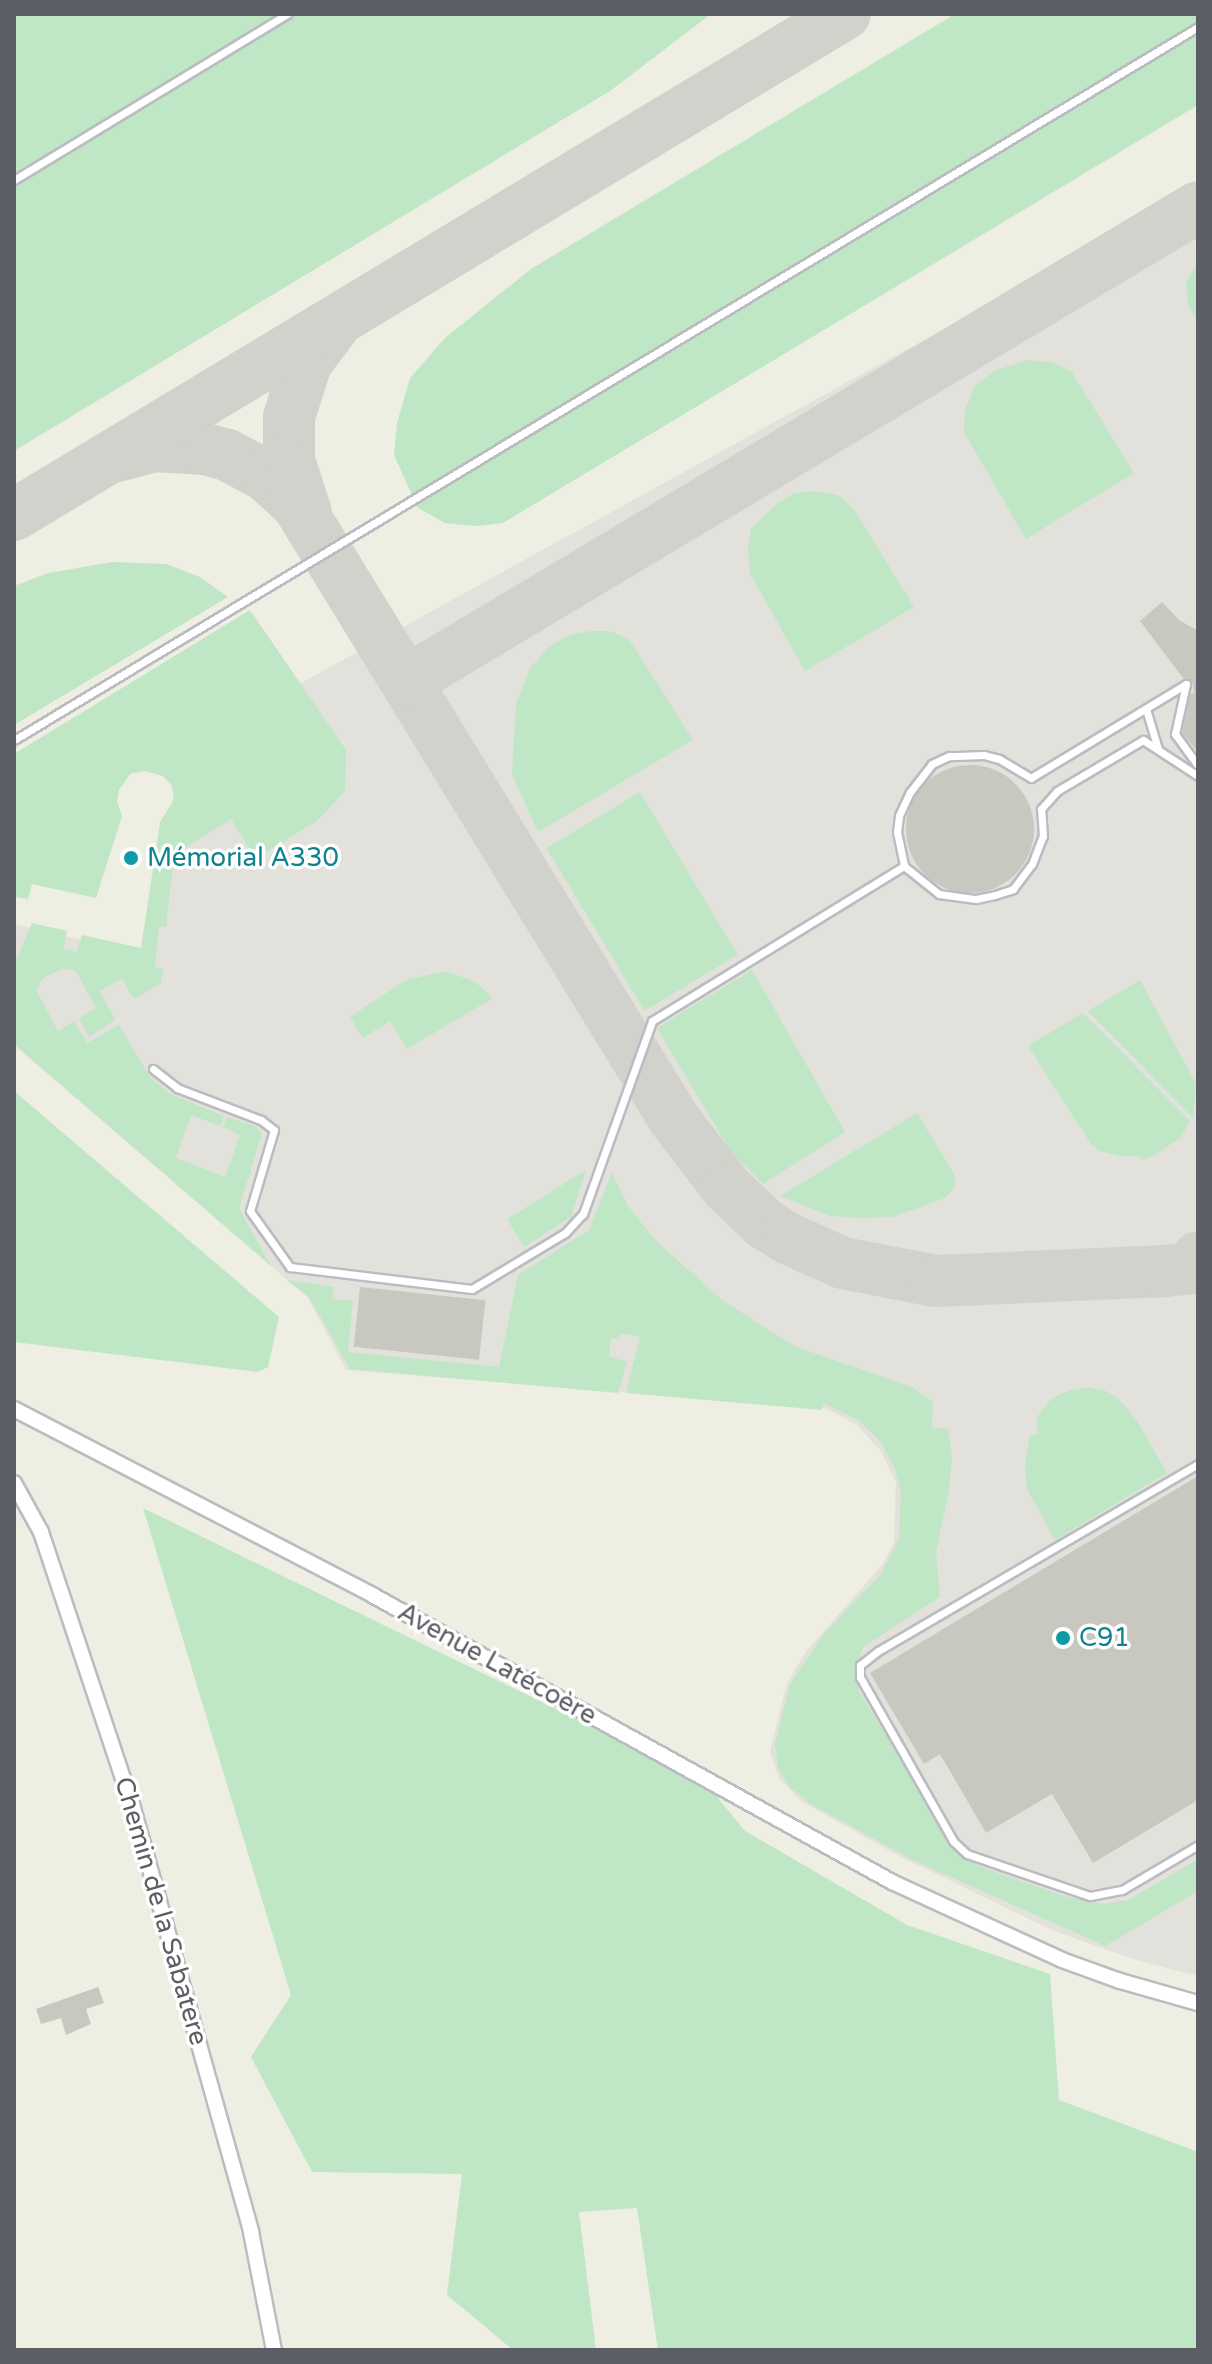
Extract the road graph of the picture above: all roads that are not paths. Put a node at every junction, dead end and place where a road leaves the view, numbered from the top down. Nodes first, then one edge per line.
1 (287, 14) edge
2 (1198, 27) edge
3 (14, 180) edge
4 (1146, 709) junction
5 (14, 740) edge
6 (1158, 749) junction
7 (1198, 766) edge
8 (1198, 776) edge
9 (904, 866) junction
10 (153, 1069) dead end
11 (14, 1409) edge
12 (1198, 1464) edge
13 (14, 1483) edge
14 (1198, 1845) edge
15 (1198, 2003) edge
16 (274, 2350) edge

1 - 3 lane
2 - 5 lane
4 - 6 lane
4 - 7 lane
4 - 9 lane
6 - 8 lane
6 - 9 lane
9 - 10 lane
11 - 15 street, Avenue Latécoère
12 - 14 lane
13 - 16 street, Chemin de la Sabatere

